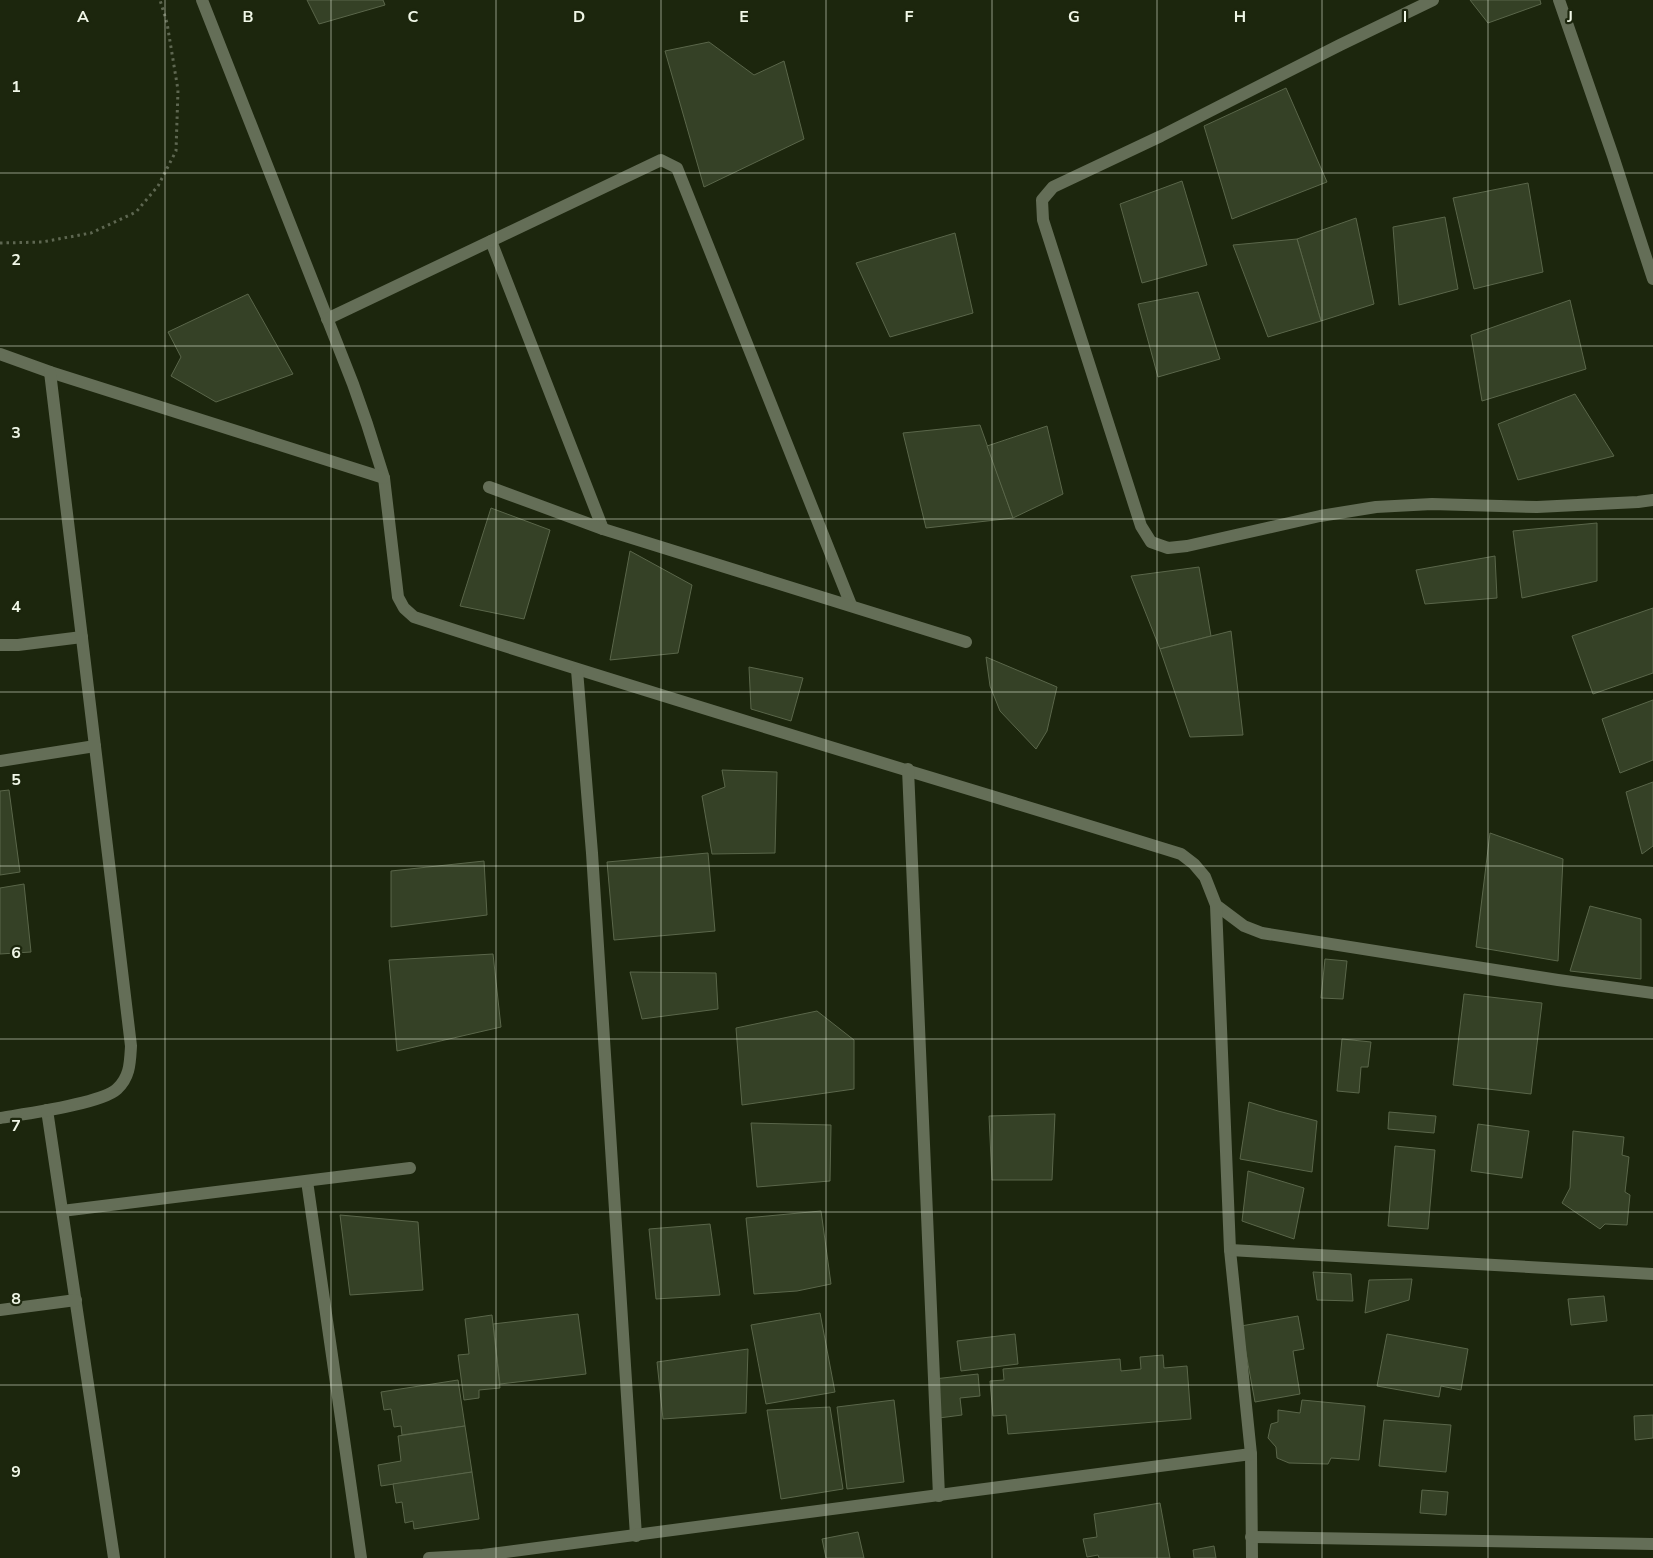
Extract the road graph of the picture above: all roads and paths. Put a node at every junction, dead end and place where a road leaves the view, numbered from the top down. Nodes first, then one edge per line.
1 (160, 0) edge
2 (202, 0) edge
3 (1433, 0) edge
4 (1559, 0) edge
5 (491, 241) junction
6 (0, 244) edge
7 (1653, 279) edge
8 (327, 319) junction
9 (0, 354) edge
10 (50, 372) junction
11 (384, 478) junction
12 (489, 487) dead end
13 (1653, 500) edge
14 (603, 529) junction
15 (851, 605) junction
16 (82, 637) junction
17 (966, 642) dead end
18 (0, 646) edge
19 (577, 670) junction
20 (94, 746) junction
21 (0, 761) edge
22 (908, 769) junction
23 (1216, 905) junction
24 (1653, 993) edge
25 (47, 1110) junction
26 (0, 1118) edge
27 (410, 1168) dead end
28 (307, 1181) junction
29 (62, 1211) junction
30 (1230, 1250) junction
31 (1653, 1274) edge
32 (76, 1300) junction
33 (0, 1310) edge
34 (1251, 1454) junction
35 (939, 1496) junction
36 (636, 1536) junction
37 (1251, 1537) junction
38 (1653, 1544) edge
39 (114, 1558) edge
40 (361, 1558) edge
41 (429, 1558) edge
42 (1252, 1558) edge

1 - 6 path
2 - 8 street
3 - 13 street
4 - 7 street
5 - 8 street
5 - 14 street
5 - 15 street
8 - 11 street
9 - 10 street
10 - 11 street
10 - 16 street
11 - 19 street
12 - 14 street
14 - 15 street
15 - 17 street
16 - 18 street
16 - 20 street
19 - 22 street
19 - 36 street
20 - 21 street
20 - 25 street
22 - 23 street
22 - 35 street
23 - 24 street
23 - 30 street
25 - 26 street
25 - 29 street
27 - 28 street
28 - 29 street
28 - 40 street
29 - 32 street
30 - 31 street
30 - 34 street
32 - 33 street
32 - 39 street
34 - 35 street
34 - 37 street
35 - 36 street
36 - 41 street
37 - 38 street
37 - 42 street

